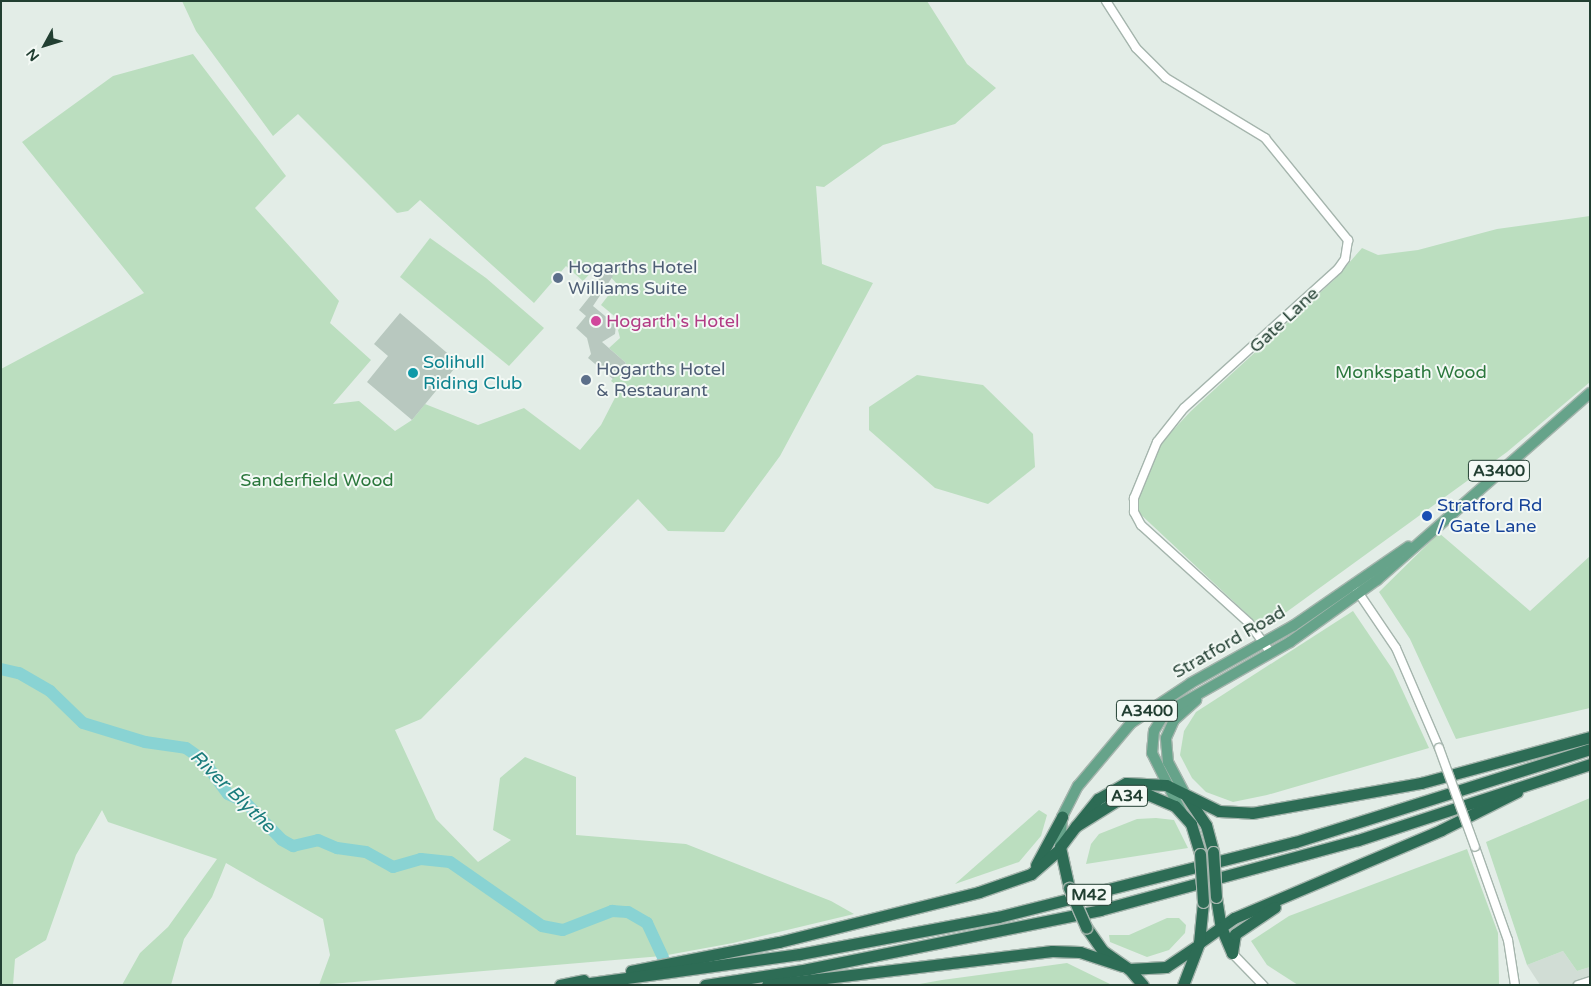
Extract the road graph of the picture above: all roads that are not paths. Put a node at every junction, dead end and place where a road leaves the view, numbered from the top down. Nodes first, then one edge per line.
1 (1106, 1) edge
2 (1590, 393) edge
3 (1355, 588) junction
4 (1266, 643) junction
5 (1272, 653) junction
6 (1232, 676) junction
7 (1590, 737) edge
8 (1590, 749) edge
9 (1590, 764) edge
10 (1166, 785) junction
11 (1526, 785) junction
12 (1184, 794) junction
13 (1182, 812) junction
14 (1062, 817) junction
15 (1076, 826) junction
16 (1059, 848) junction
17 (1022, 877) junction
18 (1299, 892) junction
19 (1221, 927) junction
20 (1198, 945) junction
21 (1232, 953) junction
22 (1126, 968) junction
23 (1590, 981) edge
24 (560, 985) edge
25 (576, 985) edge
26 (705, 985) edge
27 (767, 985) edge
28 (1142, 985) edge
29 (1183, 985) edge
30 (1263, 985) edge
31 (1515, 985) edge
32 (1578, 985) edge

1 - 4 street, Gate Lane
2 - 3 main road, Stratford Road / A3400
3 - 4 main road, Stratford Road / A3400
3 - 5 main road, Stratford Road / A3400
3 - 31 street, bridge
4 - 5 street, Gate Lane
4 - 14 main road, Stratford Road / A3400
5 - 6 main road, Stratford Road / A3400
6 - 10 main road, Stratford Road / A3400
6 - 12 main road
7 - 12 highway
8 - 25 highway, M42
9 - 11 highway, M42
10 - 12 highway
10 - 13 main road, Stratford Road / A3400
10 - 15 highway
11 - 18 highway
11 - 26 highway, M42
12 - 19 highway, bridge
13 - 15 highway, A34
13 - 20 highway, A34, bridge
14 - 16 main road, Stratford Road
14 - 17 highway
15 - 16 highway, A34
16 - 17 highway
16 - 22 highway, bridge
17 - 24 highway
18 - 19 highway
18 - 21 highway
19 - 20 highway
19 - 21 highway
20 - 22 highway
20 - 29 highway, A34
21 - 30 street
22 - 27 highway
22 - 28 highway
23 - 32 street

